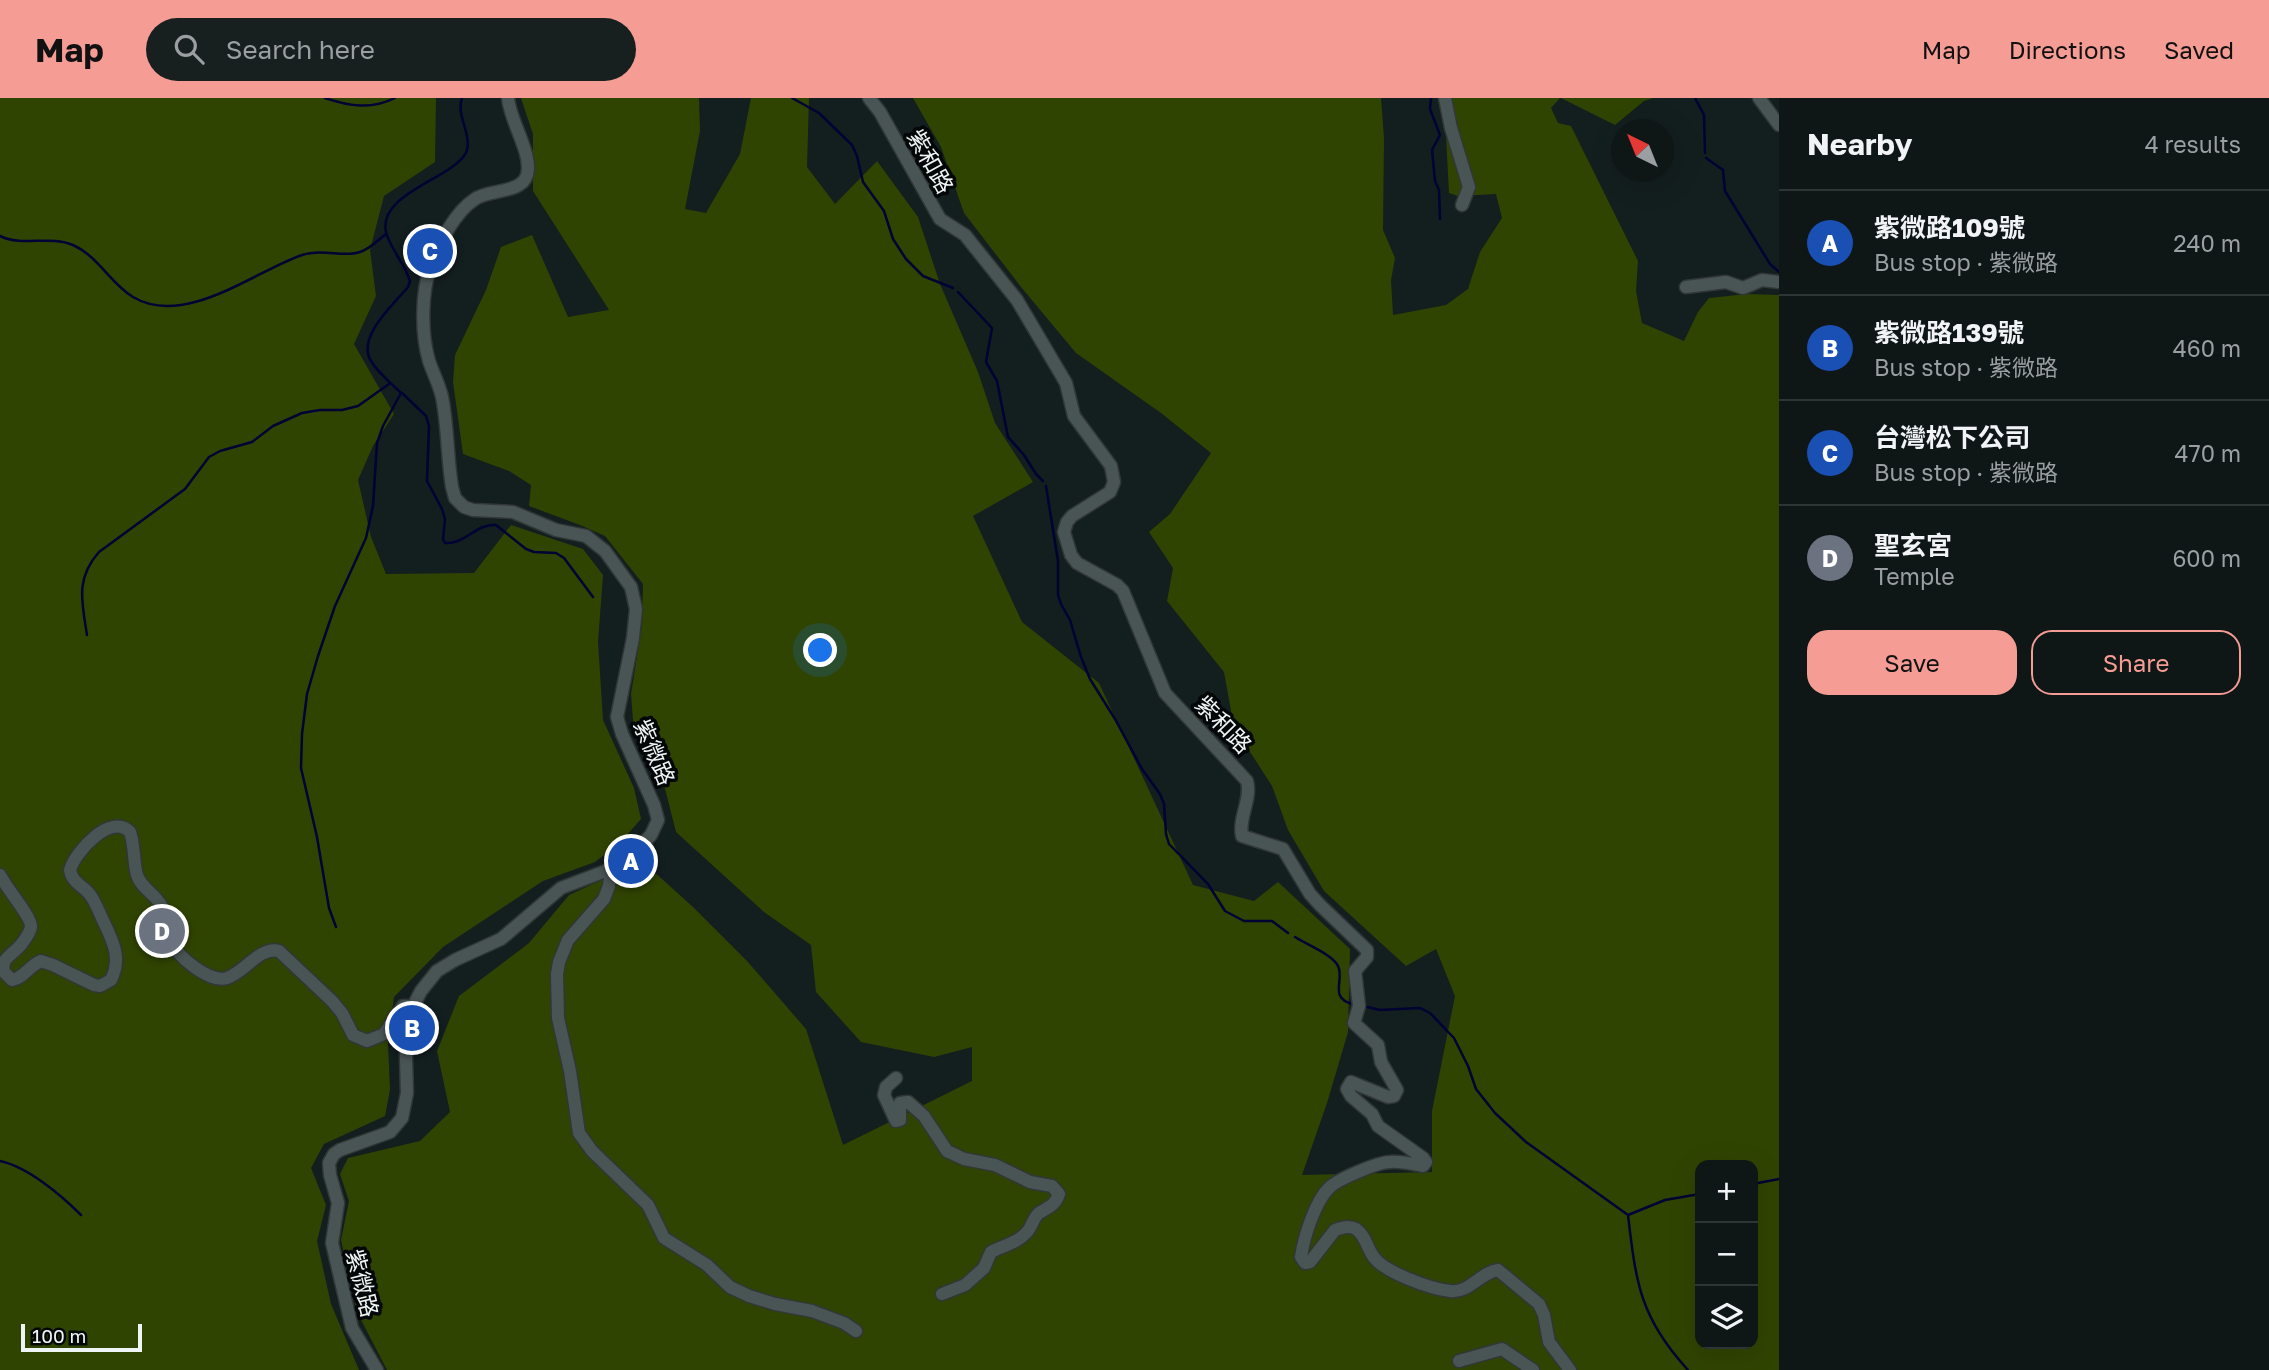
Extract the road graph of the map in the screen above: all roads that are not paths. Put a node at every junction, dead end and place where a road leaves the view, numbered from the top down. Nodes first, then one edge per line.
1 (508, 98) edge
2 (869, 98) edge
3 (1445, 98) edge
4 (1759, 98) edge
5 (1779, 125) edge
6 (1462, 205) dead end
7 (1779, 282) edge
8 (1686, 287) dead end
9 (611, 869) junction
10 (0, 876) edge
11 (412, 1006) junction
12 (896, 1078) dead end
13 (942, 1294) dead end
14 (856, 1331) dead end
15 (1459, 1361) dead end
16 (377, 1370) edge
17 (1533, 1370) edge
18 (1570, 1370) edge

1 - 9 street, 紫微路
2 - 18 street, 紫和路
3 - 6 street
4 - 5 street
7 - 8 street
9 - 11 street, 紫微路
9 - 14 street
10 - 11 street
11 - 16 street, 紫微路
12 - 13 street
15 - 17 street

